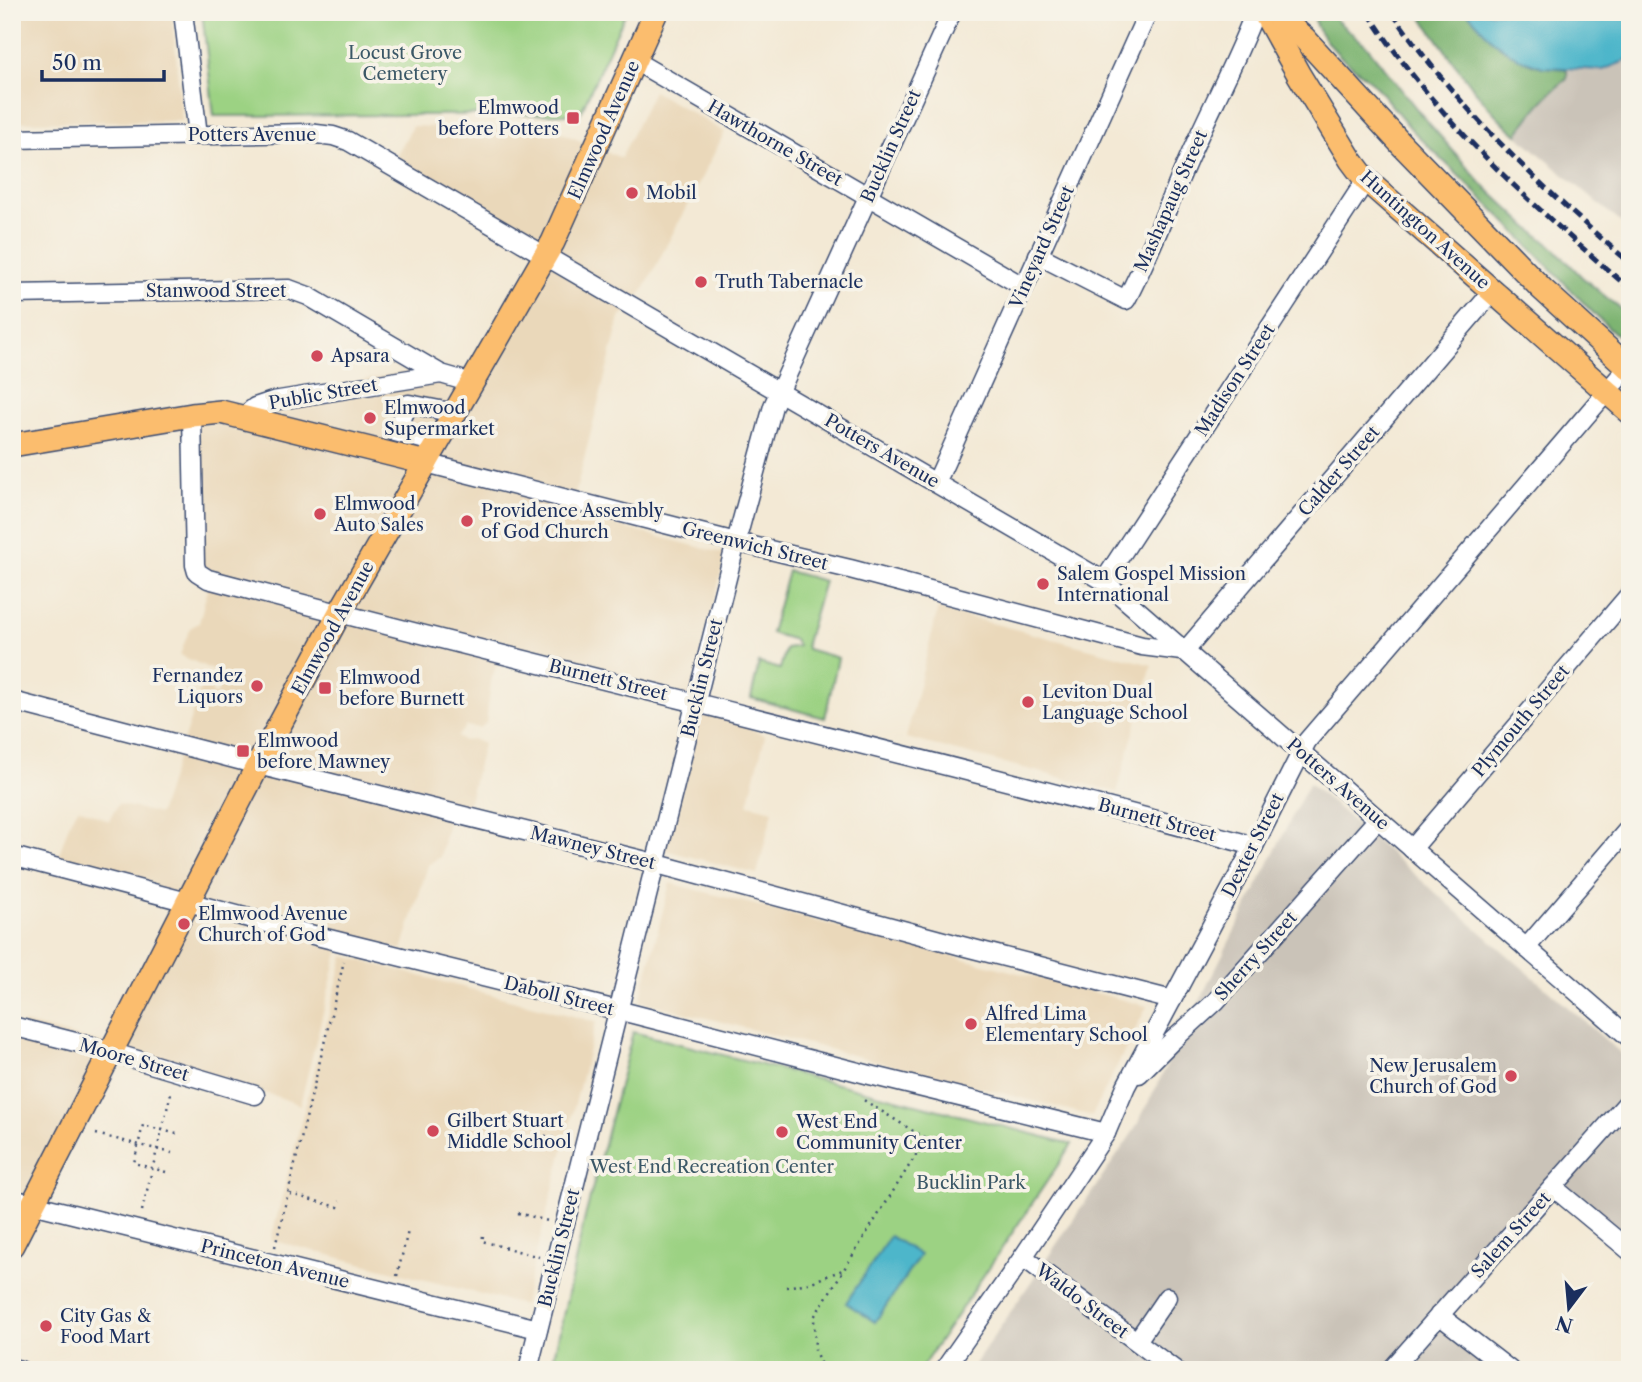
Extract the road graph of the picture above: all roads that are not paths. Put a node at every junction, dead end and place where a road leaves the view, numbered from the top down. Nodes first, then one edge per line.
1 (183, 12) edge
2 (656, 12) edge
3 (952, 12) edge
4 (1148, 12) edge
5 (1255, 12) edge
6 (1264, 12) edge
7 (1273, 12) edge
8 (635, 61) junction
9 (198, 135) junction
10 (12, 139) edge
11 (1366, 180) junction
12 (868, 197) junction
13 (1038, 255) junction
14 (545, 256) junction
15 (1024, 287) junction
16 (1493, 291) junction
17 (12, 294) edge
18 (1629, 368) edge
19 (440, 374) junction
20 (403, 380) junction
21 (472, 383) junction
22 (1607, 391) junction
23 (780, 392) junction
24 (408, 404) junction
25 (1630, 412) edge
26 (455, 413) junction
27 (192, 415) junction
28 (243, 417) junction
29 (390, 442) junction
30 (12, 444) edge
31 (432, 453) junction
32 (936, 482) junction
33 (736, 542) junction
34 (1104, 581) junction
35 (1630, 594) edge
36 (339, 614) junction
37 (1185, 651) junction
38 (12, 701) edge
39 (696, 702) junction
40 (1301, 752) junction
41 (258, 765) junction
42 (1378, 819) junction
43 (1630, 827) edge
44 (1254, 846) junction
45 (1412, 849) junction
46 (12, 856) edge
47 (655, 864) junction
48 (188, 901) junction
49 (1525, 947) junction
50 (1172, 1000) junction
51 (618, 1011) junction
52 (12, 1026) edge
53 (1630, 1038) edge
54 (112, 1053) junction
55 (1126, 1086) junction
56 (255, 1095) dead end
57 (1630, 1100) edge
58 (1106, 1133) junction
59 (1553, 1187) junction
60 (23, 1202) edge
61 (12, 1245) edge
62 (1630, 1251) edge
63 (1023, 1257) junction
64 (1167, 1297) dead end
65 (1439, 1315) junction
66 (538, 1329) junction
67 (1137, 1341) junction
68 (12, 1368) edge
69 (20, 1370) edge
70 (528, 1370) edge
71 (944, 1370) edge
72 (1175, 1370) edge
73 (1391, 1370) edge
74 (1510, 1370) edge

1 - 9 street
2 - 8 main road, Elmwood Avenue
3 - 12 street, Bucklin Street
4 - 13 street, Vineyard Street
5 - 13 street, Mashapaug Street
6 - 11 main road, Huntington Avenue
7 - 18 main road, Huntington Avenue
8 - 12 street, Hawthorne Street
8 - 14 main road, Elmwood Avenue
9 - 10 street, Potters Avenue
9 - 14 street, Potters Avenue
11 - 16 main road, Huntington Avenue
11 - 34 street, Madison Street
12 - 15 street, Hawthorne Street
12 - 23 street, Bucklin Street
13 - 15 street, Vineyard Street
14 - 21 main road, Elmwood Avenue
14 - 23 street, Potters Avenue
15 - 32 street, Vineyard Street
16 - 22 main road, Huntington Avenue
16 - 37 street, Calder Street
17 - 19 street, Stanwood Street
18 - 22 street, Dexter Street
19 - 20 street, Public Street
19 - 21 street, Public Street
20 - 24 street
20 - 28 street, Public Street
21 - 26 main road, Elmwood Avenue
22 - 25 main road, Huntington Avenue
22 - 40 street, Dexter Street
23 - 32 street, Potters Avenue
23 - 33 street, Bucklin Street
24 - 26 street
24 - 29 street
26 - 31 main road, Elmwood Avenue
27 - 28 main road
27 - 30 main road
27 - 36 street, Burnett Street
28 - 29 main road, Greenwich Street
29 - 31 main road, Greenwich Street
31 - 33 street, Greenwich Street
31 - 36 main road, Elmwood Avenue
32 - 34 street, Potters Avenue
33 - 37 street, Greenwich Street
33 - 39 street, Bucklin Street
34 - 37 street, Potters Avenue
35 - 45 street, Plymouth Street
36 - 39 street, Burnett Street
36 - 41 main road, Elmwood Avenue
37 - 40 street, Potters Avenue
38 - 41 street, Mawney Street
39 - 44 street, Burnett Street
39 - 47 street, Bucklin Street
40 - 42 street, Potters Avenue
40 - 44 street, Dexter Street
41 - 47 street, Mawney Street
41 - 48 main road, Elmwood Avenue
42 - 45 street, Potters Avenue
42 - 55 street, Sherry Street
43 - 49 street
44 - 50 street, Dexter Street
45 - 49 street, Potters Avenue
46 - 48 street, Daboll Street
47 - 50 street, Mawney Street
47 - 51 street, Bucklin Street
48 - 51 street, Daboll Street
48 - 54 main road, Elmwood Avenue
49 - 53 street, Potters Avenue
50 - 55 street, Dexter Street
51 - 58 street, Daboll Street
51 - 66 street, Bucklin Street
52 - 54 street, Moore Street
54 - 56 street, Moore Street
54 - 60 main road, Elmwood Avenue
55 - 58 street, Dexter Street
57 - 59 street, Salem Street
58 - 63 street, Dexter Street
59 - 62 street
59 - 65 street, Salem Street
60 - 61 main road, Elmwood Avenue
60 - 66 street, Princeton Avenue
63 - 67 street, Waldo Street
63 - 71 street, Dexter Street
64 - 67 street
65 - 73 street, Salem Street
65 - 74 street
66 - 70 street, Bucklin Street
67 - 72 street, Waldo Street
68 - 69 street

